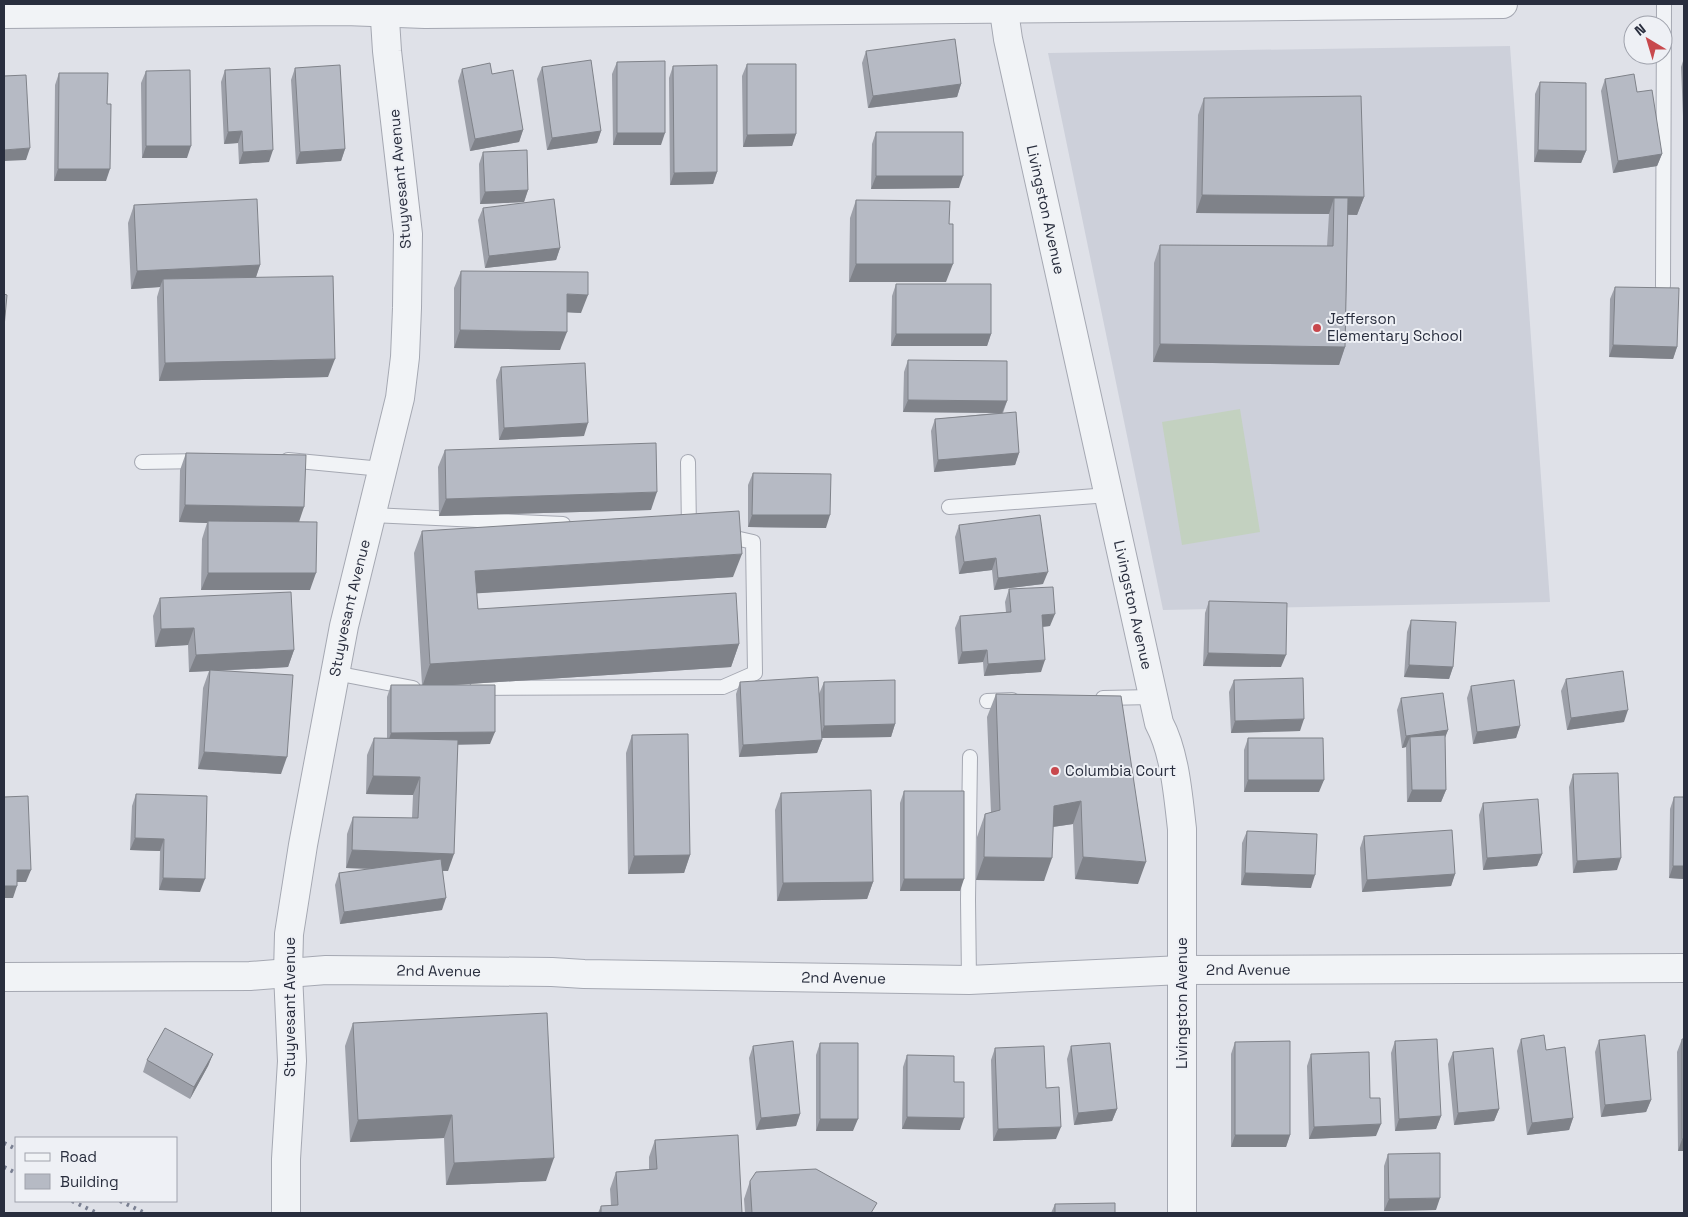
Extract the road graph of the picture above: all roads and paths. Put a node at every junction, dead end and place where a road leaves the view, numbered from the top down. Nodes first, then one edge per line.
1 (1503, 4) edge
2 (1664, 4) edge
3 (1004, 6) edge
4 (385, 8) edge
5 (4, 14) edge
6 (1663, 286) edge
7 (275, 460) edge
8 (218, 461) edge
9 (142, 462) dead end
10 (688, 462) dead end
11 (382, 469) junction
12 (1108, 495) junction
13 (949, 506) dead end
14 (372, 515) junction
15 (580, 525) edge
16 (669, 529) edge
17 (689, 530) junction
18 (335, 673) junction
19 (424, 688) edge
20 (464, 688) edge
21 (1153, 697) junction
22 (1092, 698) edge
23 (987, 700) dead end
24 (1026, 700) edge
25 (970, 757) dead end
26 (1684, 968) edge
27 (1182, 970) junction
28 (288, 973) junction
29 (4, 977) edge
30 (969, 980) junction
31 (286, 1213) edge
32 (1182, 1213) edge

1 - 3 street
2 - 6 lane
3 - 4 street
3 - 12 street, Livingston Avenue
4 - 5 street
4 - 11 street, Stuyvesant Avenue
7 - 11 lane
8 - 9 lane
10 - 17 lane
11 - 14 street, Stuyvesant Avenue
12 - 13 lane
12 - 21 street, Livingston Avenue
14 - 15 lane
14 - 18 street, Stuyvesant Avenue
16 - 17 lane
17 - 20 lane
18 - 19 lane
18 - 28 street, Stuyvesant Avenue
21 - 22 lane
21 - 27 street, Livingston Avenue
23 - 24 lane
25 - 30 lane
26 - 27 street, 2nd Avenue
27 - 30 street, 2nd Avenue
27 - 32 street, Livingston Avenue
28 - 29 street, 2nd Avenue
28 - 30 street, 2nd Avenue
28 - 31 street, Stuyvesant Avenue

